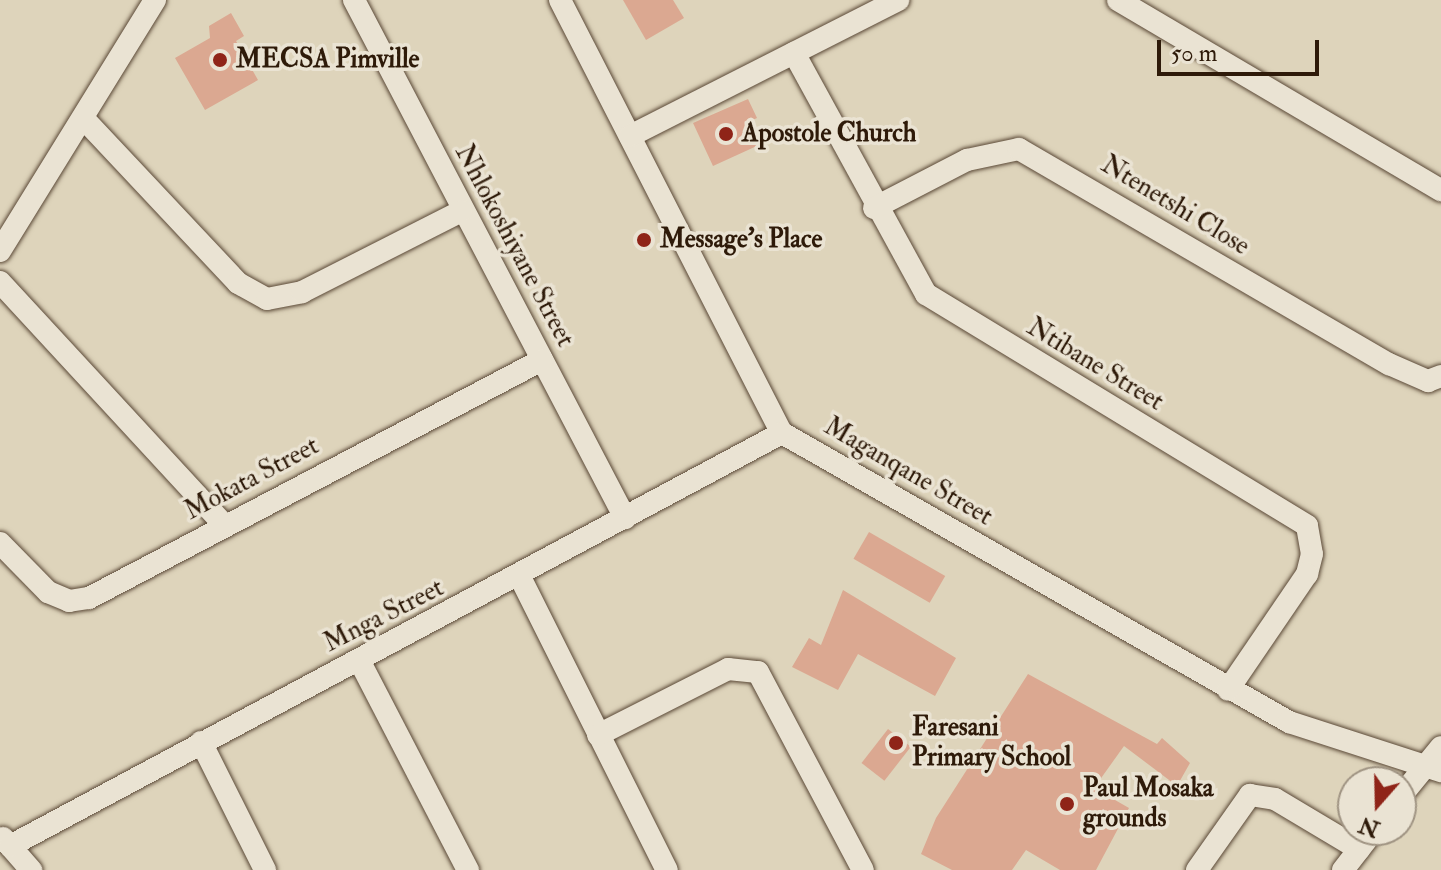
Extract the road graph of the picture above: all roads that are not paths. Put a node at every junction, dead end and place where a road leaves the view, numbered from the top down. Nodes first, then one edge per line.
1 (155, 0) edge
2 (354, 0) edge
3 (560, 0) edge
4 (898, 0) edge
5 (1118, 0) edge
6 (794, 53) junction
7 (84, 119) junction
8 (630, 136) junction
9 (1441, 190) edge
10 (874, 208) junction
11 (462, 211) junction
12 (0, 251) edge
13 (0, 282) edge
14 (542, 360) junction
15 (1441, 376) edge
16 (782, 433) junction
17 (625, 518) junction
18 (223, 524) junction
19 (0, 543) edge
20 (520, 577) junction
21 (359, 660) junction
22 (1228, 690) junction
23 (598, 735) junction
24 (201, 742) junction
25 (1441, 747) edge
26 (1433, 769) edge
27 (1417, 782) edge
28 (5, 841) edge
29 (1361, 846) edge
30 (1359, 849) junction
31 (31, 870) edge
32 (265, 870) edge
33 (468, 870) edge
34 (667, 870) edge
35 (863, 870) edge
36 (1197, 870) edge
37 (1343, 870) edge

1 - 7 street
2 - 11 street, Nhlokoshiyane Street
3 - 8 street, Maganqane Street
4 - 6 street
5 - 9 street
6 - 8 street
6 - 10 street, Ntibane Street
7 - 11 street
7 - 12 street
8 - 16 street, Maganqane Street
10 - 15 street, Ntenetshi Close
10 - 22 street, Ntibane Street
11 - 14 street, Nhlokoshiyane Street
13 - 18 street
14 - 17 street, Nhlokoshiyane Street
14 - 18 street, Mokata Street
16 - 17 street, Mnga Street
16 - 22 street, Maganqane Street
17 - 20 street, Mnga Street
18 - 19 street, Mokata Street
20 - 21 street, Mnga Street
20 - 23 street
21 - 24 street, Mnga Street
21 - 33 street
22 - 26 street, Maganqane Street
23 - 34 street
23 - 35 street
24 - 28 street, Mnga Street
24 - 32 street
25 - 26 street
26 - 27 street
28 - 31 street
29 - 30 street
30 - 36 street
30 - 37 street

